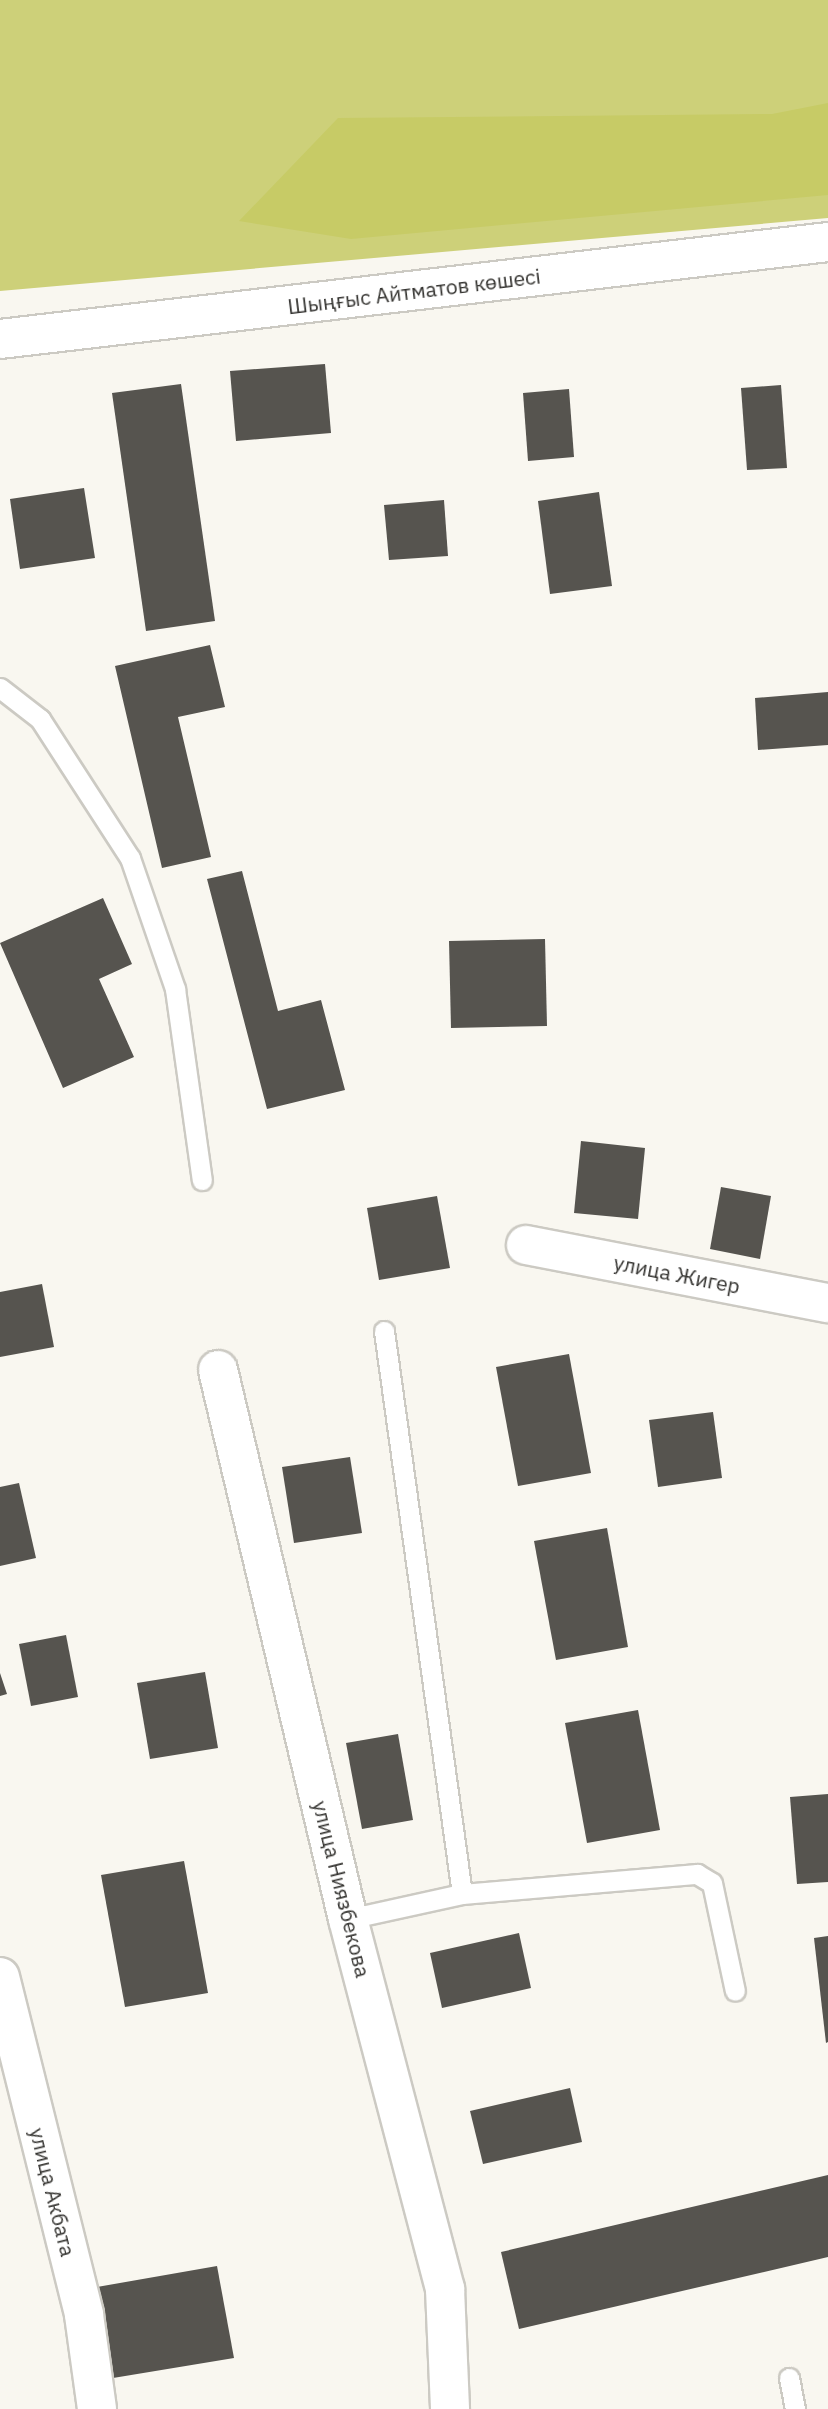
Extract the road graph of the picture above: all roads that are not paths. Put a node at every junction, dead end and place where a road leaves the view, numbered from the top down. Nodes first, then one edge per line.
1 (828, 242) edge
2 (0, 339) edge
3 (0, 688) edge
4 (202, 1180) dead end
5 (526, 1245) dead end
6 (828, 1303) edge
7 (384, 1331) dead end
8 (218, 1370) dead end
9 (462, 1894) junction
10 (348, 1919) junction
11 (0, 1977) edge
12 (735, 1992) dead end
13 (789, 2378) dead end
14 (97, 2409) edge
15 (450, 2409) edge
16 (795, 2409) edge

1 - 2 street, Шыңғыс Айтматов көшесі
3 - 4 lane
5 - 6 street, улица Жигер
7 - 9 lane
8 - 10 street, улица Ниязбекова
9 - 10 lane
9 - 12 lane
10 - 15 street, улица Ниязбекова
11 - 14 street, улица Акбата
13 - 16 lane

